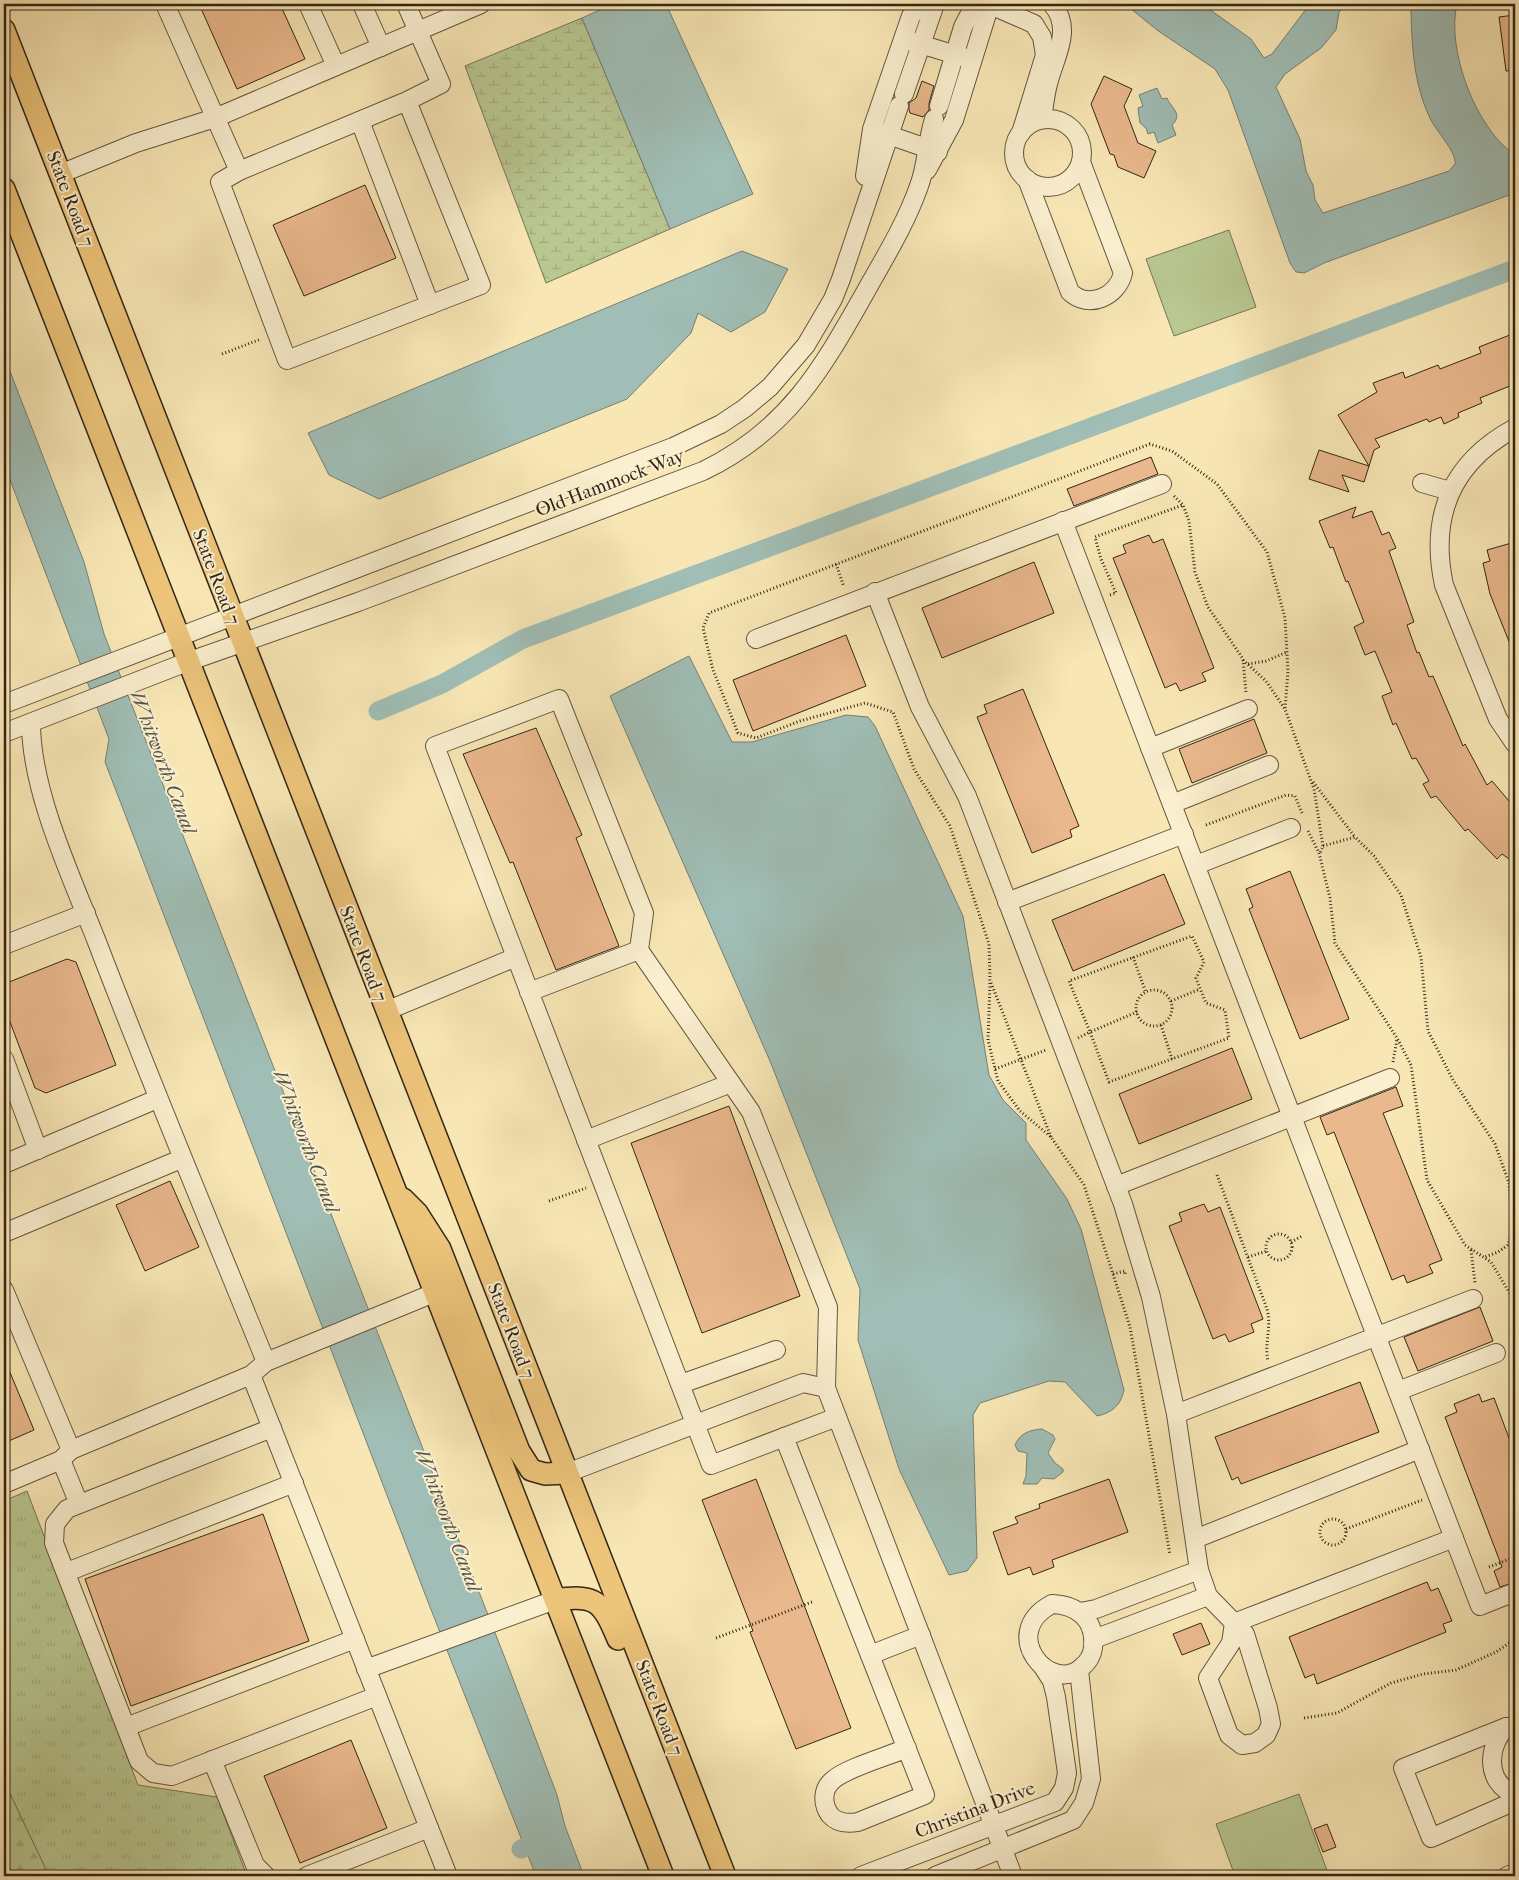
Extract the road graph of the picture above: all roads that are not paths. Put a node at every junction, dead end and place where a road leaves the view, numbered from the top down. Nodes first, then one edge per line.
1 (166, 4) edge
2 (308, 4) edge
3 (362, 4) edge
4 (406, 4) edge
5 (481, 4) edge
6 (921, 4) edge
7 (935, 4) edge
8 (975, 4) edge
9 (989, 4) edge
10 (1052, 4) edge
11 (4, 30) edge
12 (418, 31) junction
13 (904, 39) junction
14 (921, 45) junction
15 (381, 47) junction
16 (963, 57) junction
17 (336, 66) junction
18 (4, 67) edge
19 (28, 95) junction
20 (407, 101) junction
21 (215, 118) junction
22 (1042, 119) junction
23 (360, 121) junction
24 (880, 132) junction
25 (1021, 133) junction
26 (932, 150) junction
27 (1081, 162) junction
28 (239, 171) junction
29 (60, 174) junction
30 (1027, 179) junction
31 (4, 189) edge
32 (430, 304) junction
33 (1515, 428) edge
34 (1422, 483) dead end
35 (1162, 484) dead end
36 (1450, 492) junction
37 (1063, 521) junction
38 (875, 592) junction
39 (231, 616) junction
40 (177, 637) junction
41 (756, 639) dead end
42 (241, 643) junction
43 (187, 662) junction
44 (4, 704) edge
45 (1248, 709) road end
46 (31, 723) junction
47 (4, 733) edge
48 (1515, 744) edge
49 (1150, 748) junction
50 (1269, 766) dead end
51 (1172, 804) junction
52 (1300, 823) road end
53 (1184, 834) junction
54 (1196, 865) junction
55 (1008, 902) junction
56 (86, 913) junction
57 (4, 945) edge
58 (638, 950) junction
59 (516, 957) junction
60 (529, 992) junction
61 (386, 1011) junction
62 (4, 1059) edge
63 (1390, 1078) road end
64 (731, 1083) junction
65 (157, 1099) junction
66 (1294, 1117) junction
67 (586, 1140) junction
68 (38, 1150) junction
69 (182, 1159) junction
70 (4, 1162) edge
71 (1116, 1186) junction
72 (394, 1190) junction
73 (4, 1232) edge
74 (4, 1290) edge
75 (434, 1293) junction
76 (1473, 1299) road end
77 (1377, 1337) junction
78 (776, 1350) dead end
79 (1496, 1353) dead end
80 (266, 1362) junction
81 (251, 1375) junction
82 (681, 1384) junction
83 (826, 1388) junction
84 (1398, 1391) junction
85 (1176, 1414) junction
86 (837, 1417) junction
87 (696, 1424) junction
88 (272, 1428) junction
89 (784, 1437) junction
90 (1420, 1449) junction
91 (66, 1455) junction
92 (567, 1473) junction
93 (294, 1483) junction
94 (4, 1484) edge
95 (79, 1504) junction
96 (1454, 1538) junction
97 (1195, 1539) junction
98 (1199, 1570) junction
99 (67, 1572) junction
100 (1515, 1592) edge
101 (1208, 1596) junction
102 (555, 1600) junction
103 (1080, 1612) junction
104 (1234, 1622) junction
105 (921, 1636) junction
106 (354, 1639) junction
107 (1094, 1639) junction
108 (870, 1655) junction
109 (1044, 1668) junction
110 (366, 1669) junction
111 (1079, 1670) junction
112 (377, 1696) junction
113 (662, 1717) junction
114 (1511, 1724) edge
115 (126, 1727) junction
116 (907, 1748) junction
117 (212, 1760) junction
118 (1515, 1795) edge
119 (1515, 1801) edge
120 (993, 1825) junction
121 (429, 1828) junction
122 (1003, 1850) junction
123 (260, 1873) edge
124 (1515, 1873) edge
125 (307, 1876) edge
126 (448, 1876) edge
127 (663, 1876) edge
128 (725, 1876) edge
129 (861, 1876) edge
130 (935, 1876) edge
131 (1013, 1876) edge
132 (1507, 1876) edge

1 - 21 street
2 - 17 street
3 - 15 street
4 - 12 street
5 - 12 street
6 - 13 street, Old Hammock Way
7 - 14 street, Old Hammock Way
8 - 16 street, Old Hammock Way
9 - 16 street, Old Hammock Way
9 - 25 street
10 - 22 street
11 - 19 main road, State Road 7
12 - 15 street
12 - 20 street
13 - 14 street
13 - 24 street, Old Hammock Way
14 - 16 street
14 - 24 street, Old Hammock Way
15 - 17 street
16 - 26 street, Old Hammock Way
16 - 26 street, Old Hammock Way
17 - 21 street
18 - 19 main road
19 - 29 main road, State Road 7
20 - 23 street
20 - 32 street
21 - 28 street
21 - 29 street
22 - 25 street
22 - 27 street
23 - 28 street
23 - 32 street
24 - 26 street
24 - 39 street, Old Hammock Way
25 - 30 street
26 - 42 street, Old Hammock Way
27 - 30 street
27 - 30 street
28 - 32 street
29 - 39 main road, State Road 7
31 - 40 main road
33 - 36 street
34 - 36 street
35 - 37 street
36 - 48 street
37 - 38 street
37 - 49 street
38 - 41 street
38 - 55 street
39 - 40 street, Old Hammock Way
39 - 42 main road, State Road 7
40 - 43 main road
40 - 44 street, Old Hammock Way
42 - 43 street, Old Hammock Way
42 - 61 main road, State Road 7
43 - 46 street, Old Hammock Way
43 - 72 main road
45 - 49 street
46 - 47 street, Old Hammock Way
46 - 56 street
49 - 51 street
50 - 51 street
51 - 53 street
52 - 54 street
53 - 54 street
53 - 55 street
54 - 66 street
55 - 71 street
56 - 57 street
56 - 65 street
58 - 59 street
58 - 60 street
58 - 64 street
59 - 60 street
59 - 61 street
60 - 67 street
61 - 92 main road, State Road 7
62 - 68 street
63 - 66 street
64 - 67 street
64 - 83 street
65 - 68 street
65 - 69 street
66 - 71 street
66 - 77 street
67 - 82 street
68 - 70 street
69 - 73 street
69 - 80 street
71 - 85 street
72 - 75 main road
72 - 92 main road
74 - 91 street
75 - 80 street
75 - 102 main road
76 - 77 street
77 - 84 street
77 - 85 street
78 - 82 street
79 - 84 street
80 - 81 street
81 - 88 street
81 - 91 street
82 - 87 street
83 - 86 street
83 - 87 street
84 - 90 street
85 - 97 street
86 - 89 street
86 - 105 street
87 - 89 street
87 - 92 street
88 - 93 street
88 - 95 street
89 - 108 street
90 - 96 street
90 - 97 street
91 - 94 street
91 - 95 street
92 - 113 main road, State Road 7
93 - 99 street
93 - 106 street
95 - 99 street
96 - 100 street
96 - 104 street
97 - 98 street
98 - 101 street
98 - 103 street
99 - 115 street
101 - 104 street
101 - 107 street
102 - 110 street
102 - 113 main road
102 - 127 main road
103 - 107 street
103 - 109 street
104 - 104 street
105 - 108 street
105 - 120 street
106 - 110 street
106 - 115 street
107 - 111 street
108 - 116 street
109 - 111 street
109 - 120 street, Christina Drive
110 - 112 street
111 - 122 street
112 - 117 street
112 - 121 street
113 - 128 main road, State Road 7
114 - 118 street
114 - 119 street
115 - 117 street
116 - 116 street
117 - 123 street
120 - 122 street
120 - 129 street, Christina Drive
121 - 125 street
121 - 126 street
122 - 130 street
122 - 131 street
124 - 132 street

